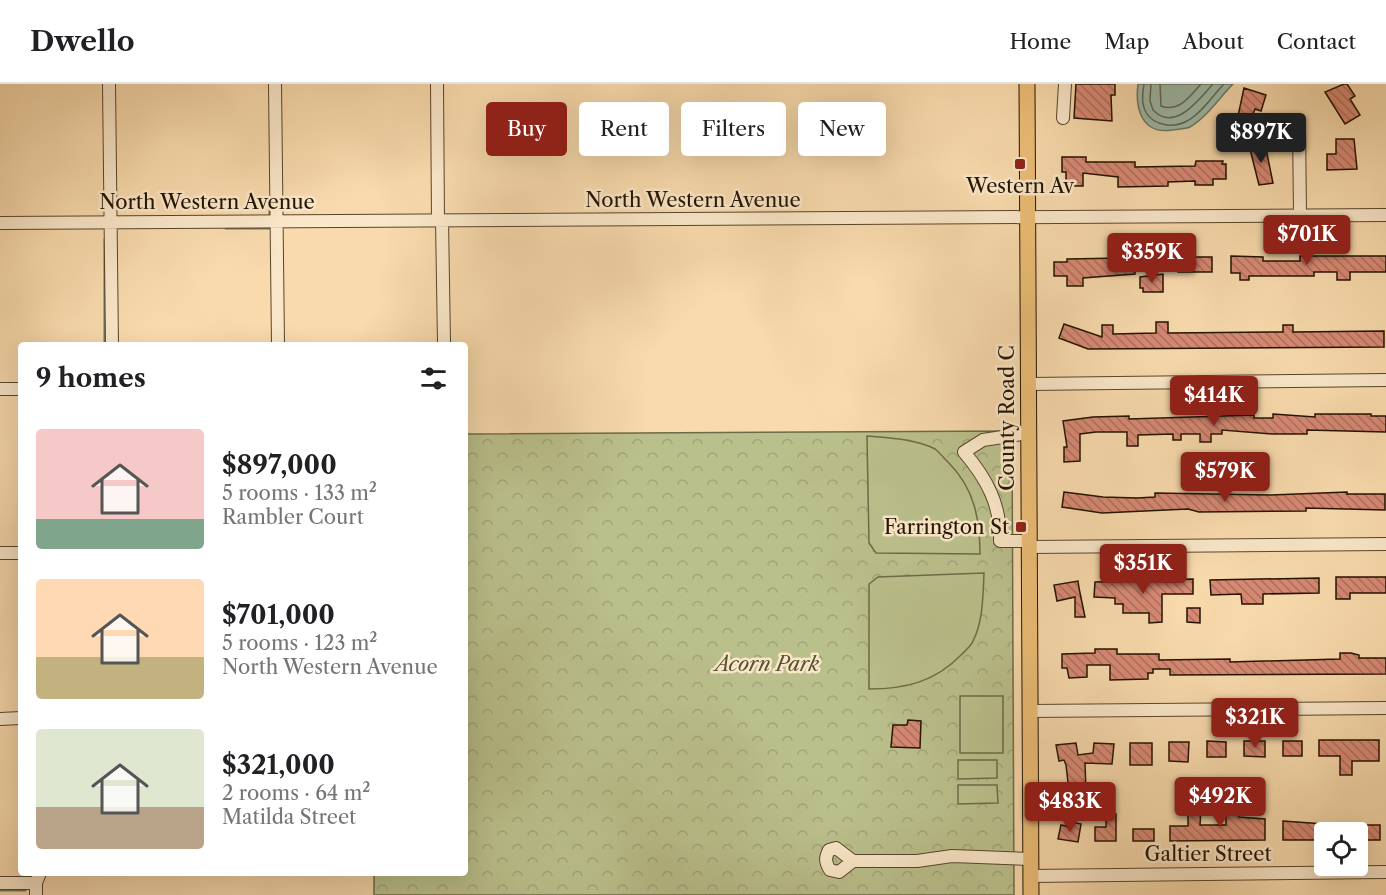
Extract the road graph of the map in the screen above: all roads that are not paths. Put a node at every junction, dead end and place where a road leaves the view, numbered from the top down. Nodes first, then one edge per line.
1 (109, 84) edge
2 (275, 84) edge
3 (437, 84) edge
4 (1027, 84) edge
5 (1065, 84) edge
6 (1063, 118) dead end
7 (1299, 125) dead end
8 (1386, 214) edge
9 (1300, 215) junction
10 (1027, 218) junction
11 (440, 220) junction
12 (277, 221) junction
13 (111, 222) junction
14 (0, 223) edge
15 (112, 342) edge
16 (278, 342) edge
17 (444, 342) dead end
18 (1386, 380) edge
19 (1028, 384) junction
20 (0, 389) edge
21 (18, 389) edge
22 (1028, 433) junction
23 (1029, 544) junction
24 (1386, 544) edge
25 (18, 553) edge
26 (0, 554) edge
27 (1386, 708) edge
28 (1029, 711) junction
29 (18, 718) edge
30 (0, 719) edge
31 (1030, 859) junction
32 (853, 861) dead end
33 (1386, 872) edge
34 (1030, 876) junction
35 (0, 883) edge
36 (37, 884) edge
37 (1031, 895) edge

1 - 13 street
2 - 12 street
3 - 11 street
4 - 10 main road, County Road C
5 - 6 street
7 - 9 street
8 - 9 street, North Western Avenue
9 - 10 street, North Western Avenue
10 - 11 street, North Western Avenue
10 - 19 main road, County Road C
11 - 12 street, North Western Avenue
11 - 17 street
12 - 13 street, North Western Avenue
12 - 16 street
13 - 14 street, North Western Avenue
13 - 15 street
18 - 19 street
19 - 22 main road, County Road C
20 - 21 street
22 - 23 main road, County Road C
22 - 23 street
23 - 24 street
23 - 28 main road, County Road C
25 - 26 street
27 - 28 street
28 - 31 main road, County Road C
29 - 30 street
31 - 32 street
31 - 34 main road, County Road C
33 - 34 street, Galtier Street
34 - 37 main road, County Road C
35 - 36 street

